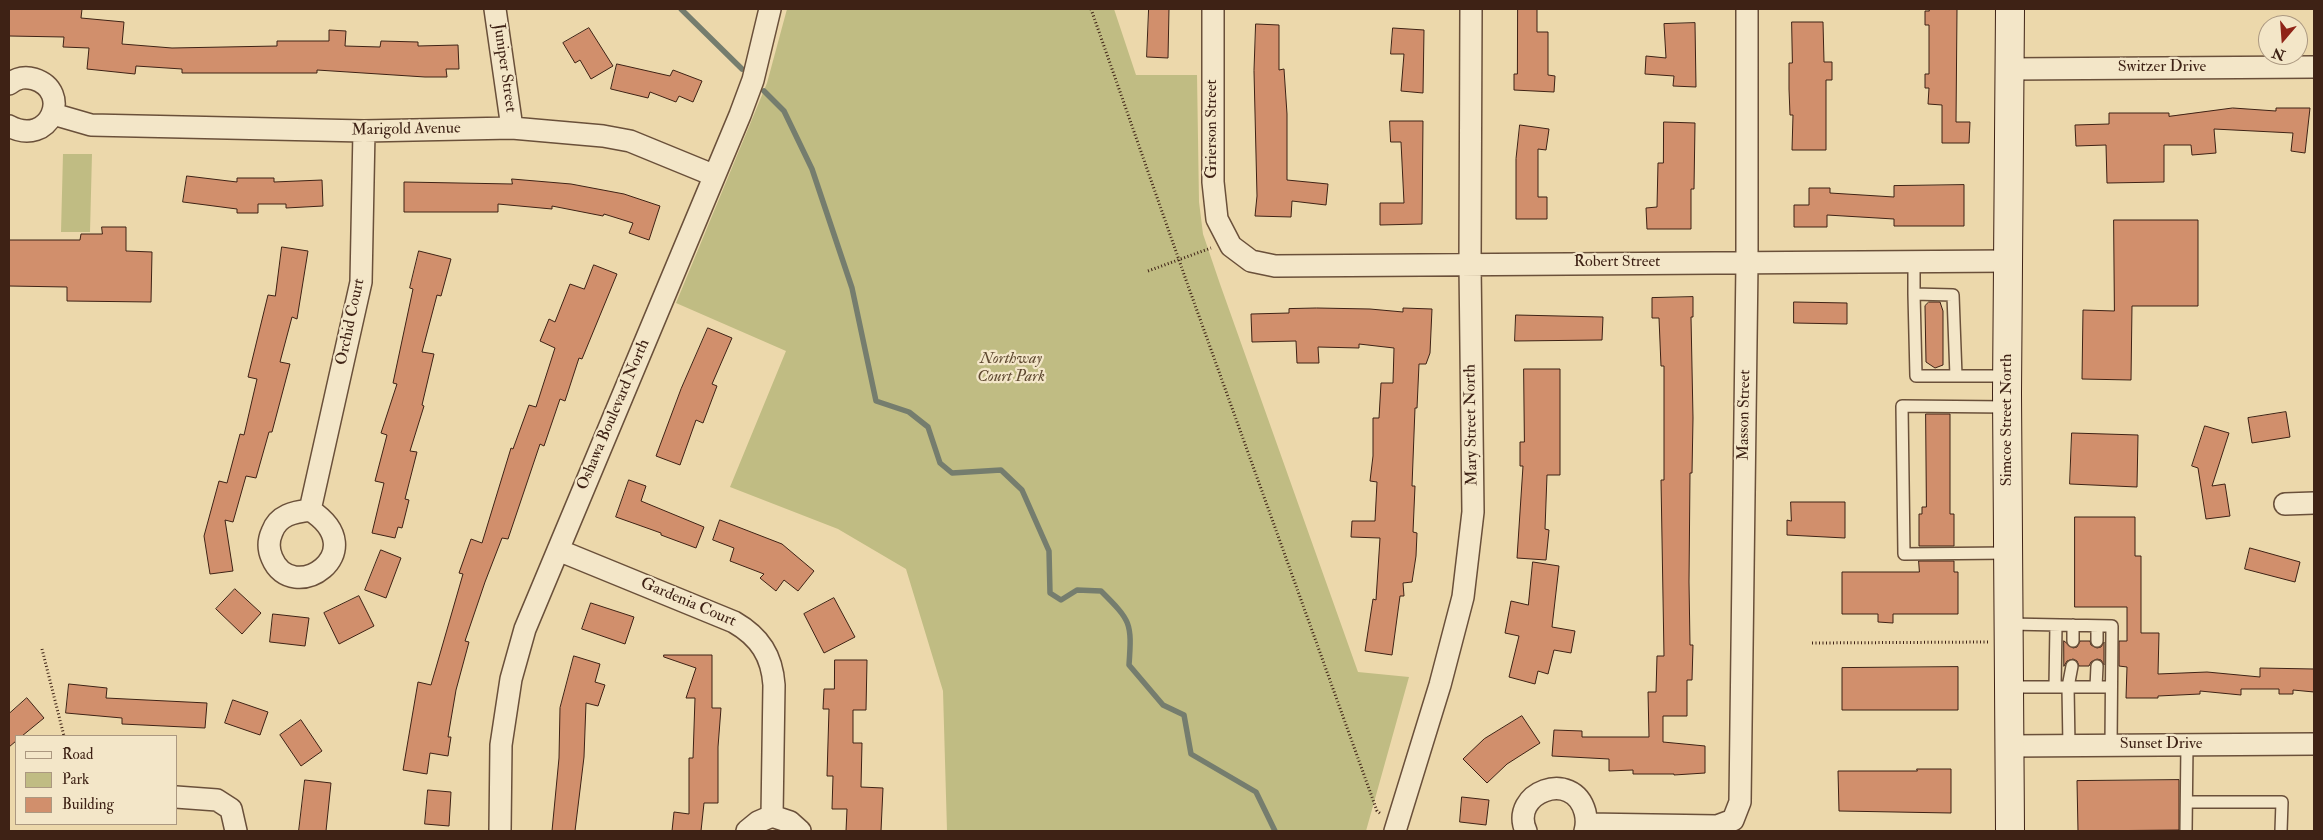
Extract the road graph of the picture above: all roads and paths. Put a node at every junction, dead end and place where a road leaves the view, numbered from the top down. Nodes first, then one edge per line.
1 (495, 9) edge
2 (770, 9) edge
3 (1091, 9) edge
4 (1213, 9) edge
5 (1471, 9) edge
6 (1746, 9) edge
7 (2010, 9) edge
8 (2314, 66) edge
9 (2009, 69) junction
10 (9, 84) edge
11 (52, 114) junction
12 (9, 126) edge
13 (512, 128) junction
14 (364, 131) junction
15 (713, 175) junction
16 (1229, 243) junction
17 (1180, 259) junction
18 (2008, 261) junction
19 (1914, 262) junction
20 (1470, 264) junction
21 (1747, 264) junction
22 (1148, 271) dead end
23 (1914, 294) junction
24 (1956, 376) junction
25 (2007, 376) junction
26 (2007, 407) junction
27 (2286, 504) dead end
28 (2314, 504) edge
29 (310, 510) dead end
30 (558, 550) junction
31 (2009, 554) junction
32 (2056, 625) junction
33 (2073, 626) junction
34 (2098, 626) junction
35 (2009, 633) junction
36 (2073, 641) dead end
37 (2097, 641) dead end
38 (1812, 643) dead end
39 (42, 649) dead end
40 (2072, 666) dead end
41 (2097, 666) dead end
42 (2009, 687) junction
43 (2055, 687) junction
44 (2068, 687) junction
45 (2096, 687) junction
46 (2111, 687) junction
47 (64, 735) edge
48 (2314, 744) edge
49 (2111, 745) junction
50 (2187, 745) junction
51 (2009, 746) junction
52 (2068, 746) junction
53 (178, 796) edge
54 (2186, 802) junction
55 (1377, 811) dead end
56 (772, 816) junction
57 (1586, 827) edge
58 (236, 831) edge
59 (500, 831) edge
60 (747, 831) edge
61 (800, 831) edge
62 (1395, 831) edge
63 (1526, 831) edge
64 (2010, 831) edge
65 (2186, 831) edge
66 (2281, 831) edge

1 - 13 street, Juniper Street
2 - 15 street, Oshawa Boulevard North
3 - 17 path
4 - 16 street, Grierson Street
5 - 20 street, Mary Street North
6 - 21 street, Masson Street
7 - 9 main road, Simcoe Street North
8 - 9 street, Switzer Drive
9 - 18 main road, Simcoe Street North
10 - 11 street
11 - 12 street
11 - 14 street, Marigold Avenue
13 - 14 street, Marigold Avenue
13 - 15 street, Marigold Avenue
14 - 29 street, Orchid Court
15 - 30 street, Oshawa Boulevard North
16 - 17 path
16 - 20 street, Robert Street
17 - 22 path
17 - 55 path
18 - 19 street, Robert Street
18 - 25 main road, Simcoe Street North
19 - 21 street, Robert Street
19 - 23 lane
20 - 21 street, Robert Street
20 - 62 street, Mary Street North
21 - 57 street, Masson Street
23 - 24 lane
23 - 24 lane
24 - 25 lane
25 - 26 main road, Simcoe Street North
26 - 31 main road, Simcoe Street North
26 - 31 lane
27 - 28 street
30 - 56 street, Gardenia Court
30 - 59 street, Oshawa Boulevard North
31 - 35 main road, Simcoe Street North
32 - 33 lane
32 - 35 lane
32 - 43 lane
33 - 34 lane
33 - 36 lane
34 - 37 lane
34 - 46 lane
35 - 38 path
35 - 42 main road, Simcoe Street North
39 - 47 path
40 - 44 lane
41 - 45 lane
42 - 43 lane
42 - 51 main road, Simcoe Street North
43 - 44 lane
44 - 45 lane
44 - 52 lane
45 - 46 lane
46 - 49 lane
48 - 50 street, Sunset Drive
49 - 50 street, Sunset Drive
49 - 52 street, Sunset Drive
50 - 54 lane
51 - 52 street, Sunset Drive
51 - 64 main road, Simcoe Street North
53 - 58 street
54 - 65 lane
54 - 66 lane
56 - 60 street
56 - 61 street
57 - 63 street

